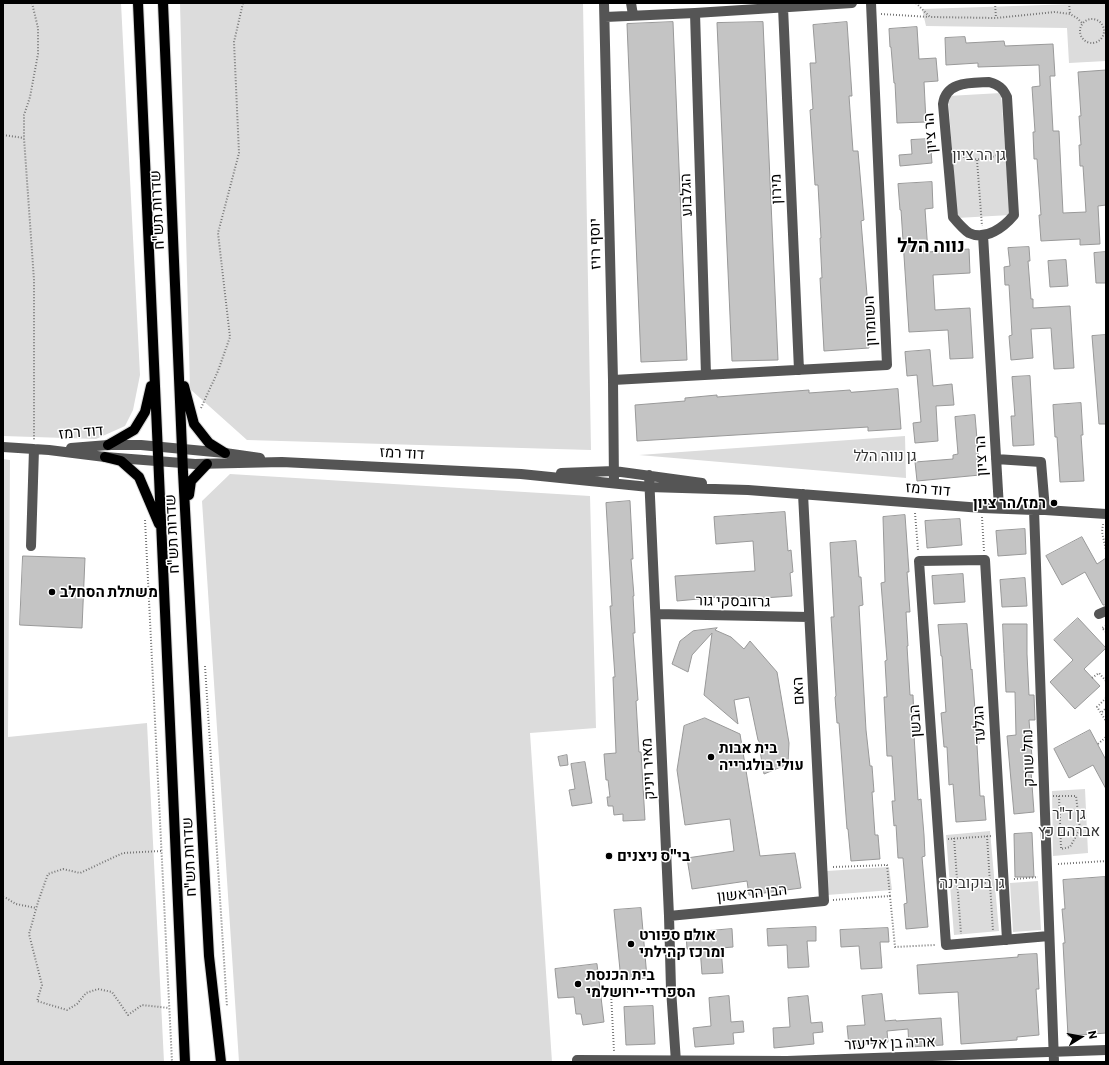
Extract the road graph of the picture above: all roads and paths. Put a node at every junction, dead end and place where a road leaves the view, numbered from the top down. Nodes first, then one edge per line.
1 (32, 3) edge
2 (138, 3) edge
3 (163, 3) edge
4 (243, 3) edge
5 (604, 3) edge
6 (631, 3) edge
7 (852, 3) edge
8 (916, 3) edge
9 (995, 3) edge
10 (1069, 3) edge
11 (796, 5) edge
12 (784, 7) junction
13 (871, 8) edge
14 (695, 13) junction
15 (1070, 14) junction
16 (633, 16) junction
17 (605, 17) junction
18 (930, 17) junction
19 (996, 18) junction
20 (1082, 23) junction
21 (1105, 29) edge
22 (3, 135) edge
23 (24, 138) junction
24 (1010, 141) junction
25 (946, 148) junction
26 (977, 160) junction
27 (983, 235) junction
28 (179, 366) junction
29 (799, 370) junction
30 (154, 372) junction
31 (706, 375) junction
32 (613, 380) junction
33 (194, 424) junction
34 (108, 445) junction
35 (3, 447) edge
36 (158, 447) junction
37 (34, 449) junction
38 (183, 449) junction
39 (49, 450) junction
40 (225, 452) junction
41 (105, 457) junction
42 (996, 459) junction
43 (158, 460) junction
44 (282, 462) junction
45 (184, 463) junction
46 (207, 464) junction
47 (614, 471) junction
48 (521, 474) junction
49 (649, 475) junction
50 (614, 483) junction
51 (649, 487) junction
52 (748, 490) junction
53 (803, 494) junction
54 (915, 503) junction
55 (982, 508) junction
56 (999, 508) junction
57 (1034, 510) junction
58 (1045, 510) junction
59 (186, 511) junction
60 (1105, 514) edge
61 (145, 518) dead end
62 (161, 531) junction
63 (31, 546) dead end
64 (1106, 550) edge
65 (985, 560) junction
66 (919, 561) junction
67 (656, 614) junction
68 (809, 617) junction
69 (1106, 626) edge
70 (1106, 632) edge
71 (205, 660) dead end
72 (1092, 678) dead end
73 (1106, 681) edge
74 (1106, 698) edge
75 (1106, 708) edge
76 (1102, 712) junction
77 (1106, 721) edge
78 (1106, 737) edge
79 (1098, 744) dead end
80 (1044, 796) junction
81 (1059, 796) junction
82 (1080, 829) junction
83 (1060, 832) junction
84 (1001, 835) junction
85 (987, 836) junction
86 (954, 838) junction
87 (939, 840) junction
88 (161, 851) junction
89 (1106, 861) edge
90 (1046, 865) junction
91 (823, 871) junction
92 (1047, 877) junction
93 (1007, 879) junction
94 (990, 882) junction
95 (958, 887) junction
96 (890, 896) junction
97 (3, 898) edge
98 (824, 901) junction
99 (36, 908) junction
100 (669, 916) junction
101 (1049, 936) junction
102 (1007, 940) junction
103 (994, 941) junction
104 (962, 943) junction
105 (946, 945) junction
106 (671, 989) junction
107 (610, 993) junction
108 (600, 994) dead end
109 (227, 1007) dead end
110 (169, 1008) junction
111 (1106, 1050) edge
112 (1054, 1057) edge
113 (909, 1059) edge
114 (615, 1060) junction
115 (676, 1061) edge
116 (172, 1062) edge
117 (185, 1062) edge
118 (221, 1062) edge
119 (577, 1062) edge
120 (787, 1062) edge

1 - 23 path
2 - 30 main road, שדרות תש"ח
3 - 28 main road, שדרות תש"ח
4 - 33 path
5 - 17 street, יוסף רויז
6 - 16 street
7 - 11 street
8 - 18 path
9 - 19 path
10 - 15 path
11 - 12 street
12 - 14 street
12 - 29 street, מירון
13 - 18 path
13 - 29 street, השומרון
14 - 16 street
14 - 31 street, הגלבוע
15 - 19 path
15 - 20 path
16 - 17 street
17 - 32 street, יוסף רויז
18 - 19 path
20 - 21 path
20 - 21 path
22 - 23 path
23 - 37 path
24 - 25 street, הר ציון
24 - 26 path
24 - 27 street, הר ציון
25 - 26 path
25 - 27 street, הר ציון
26 - 27 path
27 - 42 street, הר ציון
28 - 33 main road
28 - 38 main road, שדרות תש"ח
29 - 31 street, השומרון
30 - 34 main road
30 - 36 main road, שדרות תש"ח
31 - 32 street, השומרון
32 - 47 street, יוסף רויז
33 - 40 main road
34 - 36 street, דוד רמז
34 - 39 street, דוד רמז
35 - 37 street, דוד רמז
36 - 38 street, דוד רמז
36 - 43 main road, שדרות תש"ח
37 - 39 street, דוד רמז
37 - 63 street
38 - 40 street, דוד רמז
38 - 45 main road, שדרות תש"ח
39 - 41 street, דוד רמז
40 - 44 street, דוד רמז
41 - 43 street, דוד רמז
41 - 62 main road
42 - 56 street, הר ציון
42 - 58 street
43 - 45 street, דוד רמז
43 - 62 main road, שדרות תש"ח
44 - 46 street, דוד רמז
44 - 48 street, דוד רמז
45 - 46 street, דוד רמז
45 - 59 main road, שדרות תש"ח
46 - 59 main road
47 - 48 street, דוד רמז
47 - 49 street, דוד רמז
47 - 50 street, יוסף רויז
48 - 50 street, דוד רמז
49 - 51 street, מאיר ויניק
49 - 52 street, דוד רמז
50 - 51 street, דוד רמז
51 - 52 street, דוד רמז
51 - 67 street, מאיר ויניק
52 - 53 street, דוד רמז
53 - 54 street, דוד רמז
53 - 68 street, האם
54 - 55 street, דוד רמז
54 - 66 path
55 - 56 street, דוד רמז
55 - 65 path
56 - 57 street, דוד רמז
57 - 58 street, דוד רמז
57 - 80 street, נחל שורק
58 - 60 street, דוד רמז
59 - 118 main road, שדרות תש"ח
60 - 64 path
61 - 88 path
62 - 117 main road, שדרות תש"ח
65 - 66 street
65 - 84 street, הגלעד
66 - 87 street, הבשן
67 - 68 street, גרזובסקי גור
67 - 100 street, מאיר ויניק
68 - 91 street, האם
69 - 70 path
71 - 109 path
72 - 73 path
74 - 76 path
75 - 76 path
76 - 77 path
78 - 79 path
80 - 81 path
80 - 90 street, נחל שורק
81 - 82 path
81 - 83 path
82 - 83 path
82 - 83 path
84 - 85 path
84 - 93 street, הגלעד
85 - 86 path
85 - 94 path
86 - 87 path
86 - 95 path
87 - 105 street, הבשן
88 - 99 path
88 - 110 path
89 - 90 path
90 - 92 street, נחל שורק
91 - 96 path
91 - 98 street, האם
92 - 93 path
92 - 101 street, נחל שורק
93 - 94 path
93 - 102 street, הגלעד
94 - 95 path
94 - 103 path
95 - 104 path
96 - 98 path
96 - 105 path
97 - 99 path
98 - 100 street, הבן הראשון
99 - 110 path
100 - 106 street, מאיר ויניק
101 - 102 street
101 - 112 street, נחל שורק
102 - 103 street
103 - 104 street
104 - 105 street
106 - 107 path
106 - 115 street, מאיר ויניק
107 - 108 path
107 - 114 path
110 - 116 path
111 - 112 street, אריה בן אליעזר
112 - 113 street, אריה בן אליעזר
113 - 120 street, אריה בן אליעזר
114 - 115 street, אריה בן אליעזר
114 - 119 street, אריה בן אליעזר
115 - 120 street, אריה בן אליעזר

